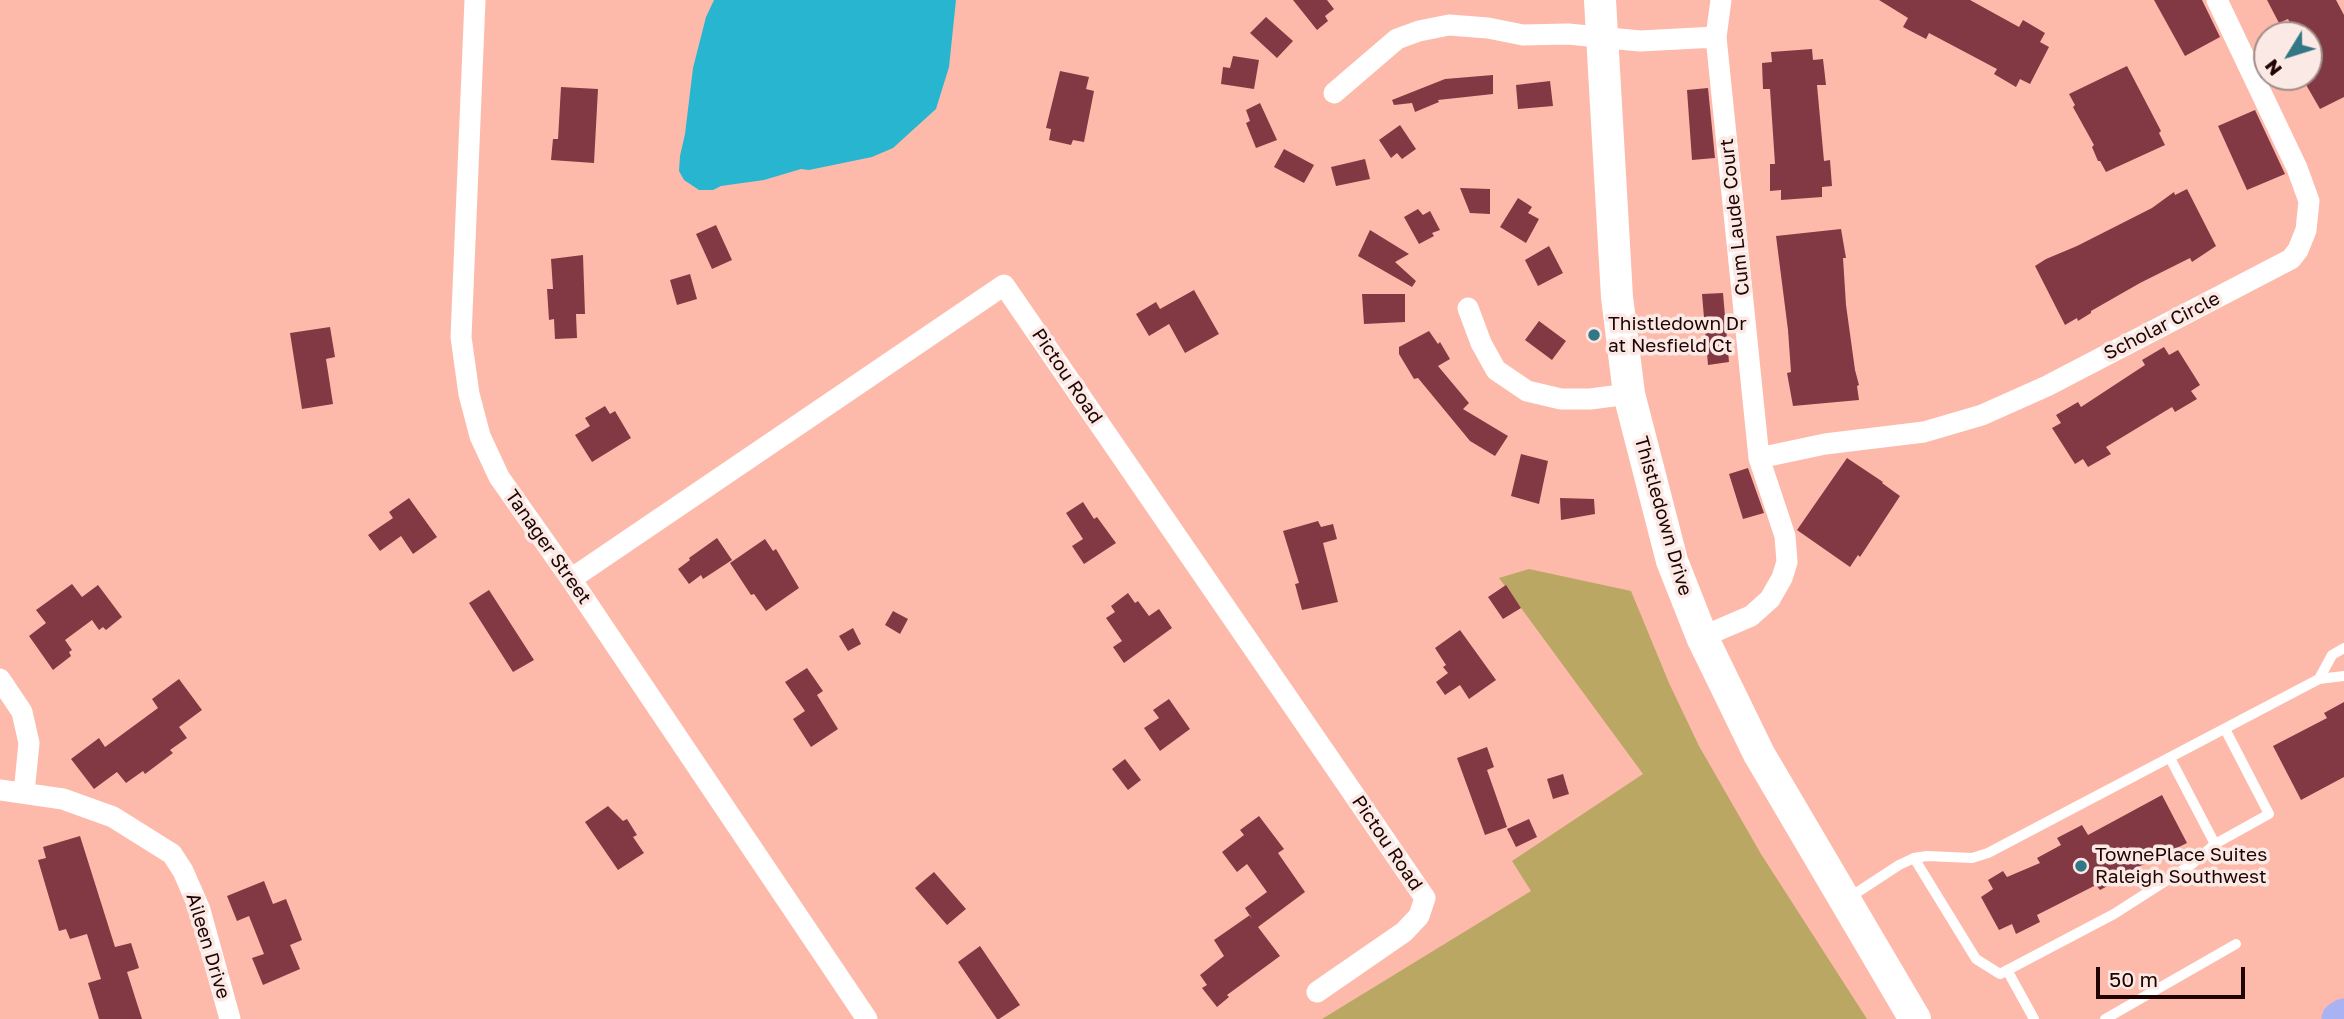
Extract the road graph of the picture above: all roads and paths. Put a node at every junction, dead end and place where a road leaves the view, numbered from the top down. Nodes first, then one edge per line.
1 (475, 0) edge
2 (1600, 0) edge
3 (1721, 0) edge
4 (2217, 0) edge
5 (1602, 36) junction
6 (1716, 37) junction
7 (1334, 93) dead end
8 (1468, 308) dead end
9 (1629, 394) junction
10 (1759, 458) junction
11 (571, 579) junction
12 (1702, 637) junction
13 (2344, 648) edge
14 (2344, 676) edge
15 (0, 679) edge
16 (2319, 680) junction
17 (2225, 729) junction
18 (2170, 758) junction
19 (0, 790) edge
20 (24, 793) junction
21 (2215, 844) junction
22 (1914, 858) junction
23 (1845, 901) junction
24 (2236, 944) dead end
25 (2007, 970) junction
26 (1317, 992) dead end
27 (2344, 1016) edge
28 (230, 1019) edge
29 (867, 1019) edge
30 (1914, 1019) edge
31 (2034, 1019) edge
32 (2105, 1019) edge
33 (2339, 1019) edge

1 - 11 street, Tanager Street
2 - 5 main road, Thistledown Drive
3 - 6 street, Cum Laude Court
4 - 10 street, Scholar Circle
5 - 6 street
5 - 7 street
5 - 9 main road, Thistledown Drive
6 - 10 street, Cum Laude Court
8 - 9 street
9 - 12 main road, Thistledown Drive
10 - 12 street, Cum Laude Court
11 - 26 street, Pictou Road
11 - 29 street, Tanager Street
12 - 23 main road, Thistledown Drive
13 - 16 lane
14 - 16 lane
15 - 20 street
16 - 17 lane
17 - 18 lane
17 - 21 lane
18 - 21 lane
18 - 22 lane
19 - 20 street, Aileen Drive
20 - 28 street, Aileen Drive
21 - 25 lane
22 - 23 lane
22 - 25 lane
23 - 30 main road, Thistledown Drive
24 - 32 lane
25 - 31 lane
27 - 33 main road

